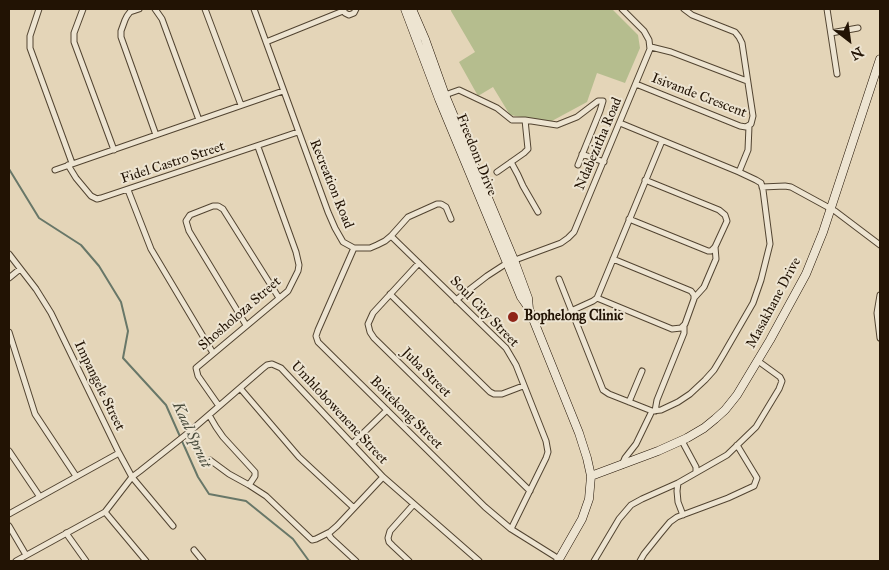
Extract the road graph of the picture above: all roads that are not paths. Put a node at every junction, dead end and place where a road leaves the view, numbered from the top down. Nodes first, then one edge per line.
1 (40, 9) edge
2 (83, 9) edge
3 (139, 9) edge
4 (155, 9) edge
5 (205, 9) edge
6 (254, 9) edge
7 (356, 9) edge
8 (405, 9) edge
9 (412, 9) edge
10 (622, 9) edge
11 (684, 9) edge
12 (827, 9) edge
13 (343, 10) edge
14 (858, 28) dead end
15 (831, 33) junction
16 (266, 42) junction
17 (651, 47) junction
18 (880, 59) edge
19 (837, 74) dead end
20 (747, 81) junction
21 (636, 84) junction
22 (283, 91) junction
23 (446, 95) junction
24 (240, 105) junction
25 (199, 120) junction
26 (525, 120) junction
27 (620, 123) junction
28 (749, 126) junction
29 (298, 132) junction
30 (156, 134) junction
31 (662, 141) junction
32 (258, 147) junction
33 (114, 150) junction
34 (582, 154) junction
35 (511, 162) junction
36 (604, 162) junction
37 (70, 164) junction
38 (578, 165) dead end
39 (55, 170) dead end
40 (497, 172) dead end
41 (739, 172) junction
42 (645, 180) junction
43 (762, 187) junction
44 (128, 190) junction
45 (830, 208) junction
46 (538, 212) dead end
47 (451, 219) dead end
48 (629, 219) junction
49 (391, 236) junction
50 (880, 245) edge
51 (354, 248) junction
52 (715, 248) junction
53 (9, 254) edge
54 (613, 258) junction
55 (510, 262) junction
56 (419, 263) junction
57 (20, 269) junction
58 (9, 278) edge
59 (559, 279) dead end
60 (390, 294) junction
61 (880, 295) edge
62 (695, 297) junction
63 (280, 298) junction
64 (597, 298) junction
65 (456, 300) junction
66 (572, 311) junction
67 (246, 325) junction
68 (684, 326) junction
69 (9, 332) edge
70 (880, 338) edge
71 (214, 353) junction
72 (758, 361) junction
73 (642, 371) dead end
74 (523, 386) junction
75 (240, 388) junction
76 (629, 402) junction
77 (219, 406) junction
78 (387, 410) junction
79 (653, 411) junction
80 (209, 415) junction
81 (682, 441) junction
82 (352, 444) junction
83 (737, 445) junction
84 (9, 451) edge
85 (119, 453) junction
86 (210, 460) dead end
87 (622, 465) junction
88 (696, 472) junction
89 (76, 476) junction
90 (383, 476) junction
91 (591, 476) junction
92 (132, 477) junction
93 (678, 483) junction
94 (249, 485) junction
95 (530, 491) junction
96 (40, 497) junction
97 (414, 504) junction
98 (354, 508) junction
99 (105, 512) junction
100 (9, 514) edge
101 (683, 514) junction
102 (9, 526) edge
103 (173, 526) dead end
104 (511, 529) junction
105 (330, 532) junction
106 (66, 533) junction
107 (194, 550) dead end
108 (26, 555) junction
109 (559, 560) edge
110 (16, 561) edge
111 (86, 561) edge
112 (146, 561) edge
113 (203, 561) edge
114 (356, 561) edge
115 (409, 561) edge
116 (479, 561) edge
117 (594, 561) edge
118 (640, 561) edge

1 - 37 street
2 - 33 street
3 - 30 street
4 - 25 street
5 - 24 street
6 - 16 street, Recreation Road
7 - 13 street
8 - 55 street, Freedom Drive
9 - 23 street, Freedom Drive
10 - 17 street
11 - 20 street, Isivande Crescent
12 - 15 street
13 - 16 street
14 - 15 street
15 - 19 street
16 - 22 street, Recreation Road
17 - 20 street
17 - 21 street, Ndabezitha Road
18 - 45 street, Masakhane Drive
20 - 28 street, Isivande Crescent
21 - 27 street, Ndabezitha Road
21 - 28 street, Isivande Crescent
22 - 24 street
22 - 29 street, Recreation Road
23 - 26 street
23 - 55 street, Freedom Drive
24 - 25 street
25 - 30 street
26 - 34 street
26 - 35 street
27 - 31 street
27 - 36 street, Ndabezitha Road
28 - 41 street
29 - 32 street, Fidel Castro Street
29 - 51 street, Recreation Road
30 - 33 street
31 - 41 street
31 - 42 street
32 - 44 street, Fidel Castro Street
32 - 63 street, Shosholoza Street
33 - 37 street
34 - 36 street
34 - 38 street
35 - 40 street
35 - 46 street
36 - 55 street, Ndabezitha Road
37 - 39 street
37 - 44 street, Fidel Castro Street
41 - 43 street
42 - 48 street
42 - 52 street
43 - 45 street
43 - 79 street
44 - 71 street
45 - 50 street
45 - 72 street, Masakhane Drive
47 - 49 street
48 - 52 street
48 - 54 street
49 - 51 street
49 - 56 street, Soul City Street
51 - 78 street, Boitekong Street
52 - 62 street
53 - 57 street, Impangele Street
54 - 62 street
54 - 64 street
55 - 65 street, Ndabezitha Road
55 - 91 street, Freedom Drive
56 - 60 street, Juba Street
56 - 65 street, Soul City Street
57 - 58 street
57 - 85 street, Impangele Street
59 - 66 street
60 - 74 street
60 - 95 street, Juba Street
61 - 70 street
62 - 68 street
63 - 67 street, Shosholoza Street
63 - 67 street
64 - 66 street
64 - 68 street
65 - 74 street, Soul City Street
66 - 76 street
67 - 71 street, Shosholoza Street
68 - 79 street
69 - 89 street
71 - 77 street, Shosholoza Street
72 - 81 street, Masakhane Drive
72 - 83 street
73 - 76 street
74 - 95 street, Soul City Street
75 - 77 street, Umhlobowenene Street
75 - 82 street, Umhlobowenene Street
75 - 98 street
76 - 79 street
77 - 80 street, Umhlobowenene Street
78 - 82 street
78 - 104 street, Boitekong Street
79 - 87 street
80 - 92 street, Umhlobowenene Street
80 - 94 street
81 - 87 street, Masakhane Drive
81 - 88 street
82 - 90 street, Umhlobowenene Street
83 - 88 street
83 - 101 street
84 - 96 street
85 - 89 street
85 - 92 street, Impangele Street
86 - 94 street
87 - 91 street, Masakhane Drive
88 - 93 street
89 - 96 street
90 - 97 street, Umhlobowenene Street
90 - 98 street
91 - 109 street, Freedom Drive
92 - 99 street, Umhlobowenene Street
92 - 103 street, Impangele Street
93 - 101 street
93 - 117 street
94 - 105 street
95 - 104 street, Soul City Street
96 - 100 street
97 - 115 street
97 - 116 street, Umhlobowenene Street
98 - 105 street
99 - 106 street
99 - 112 street
101 - 118 street
102 - 108 street
104 - 109 street, Boitekong Street
105 - 114 street
106 - 108 street
106 - 111 street
107 - 113 street
108 - 110 street

